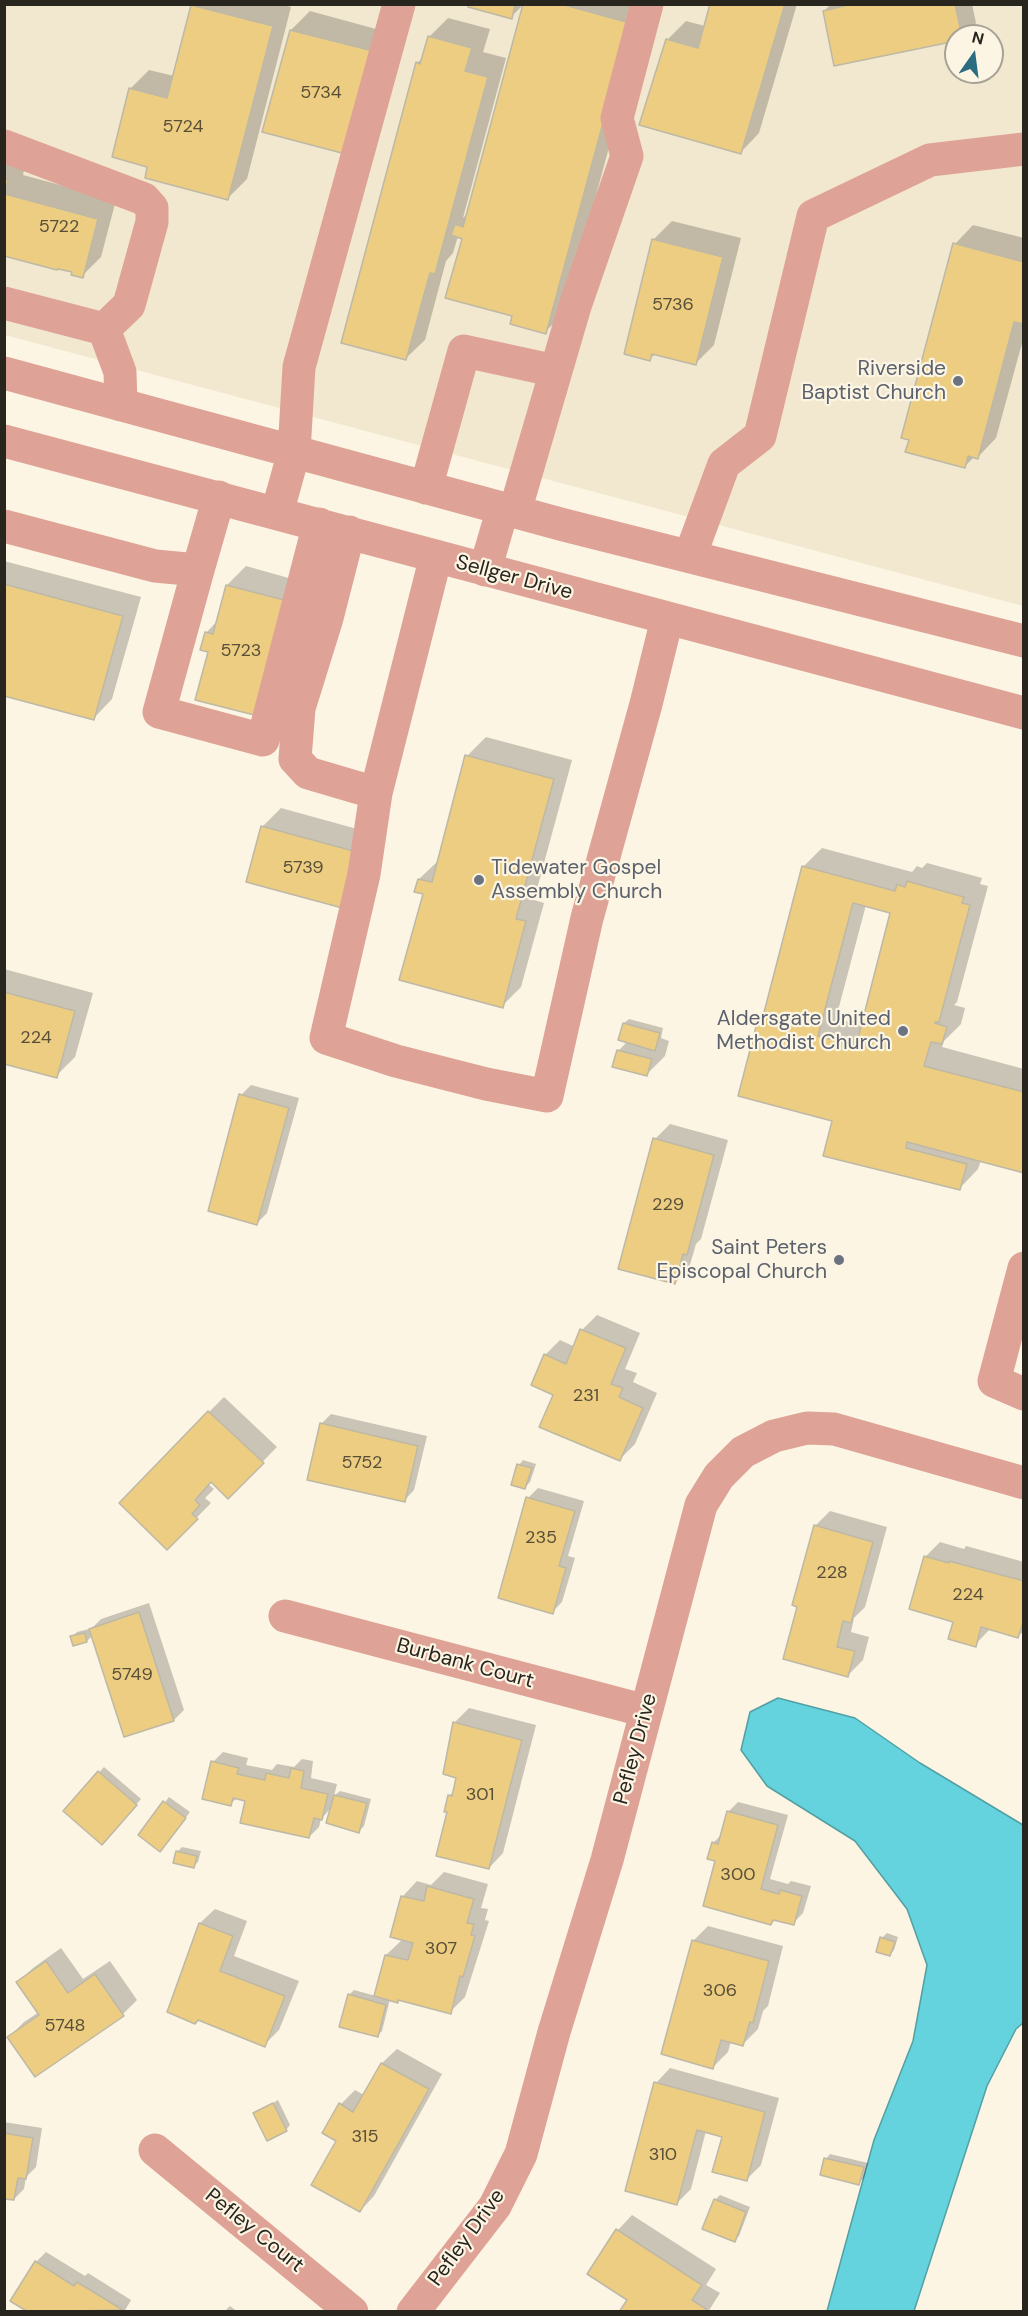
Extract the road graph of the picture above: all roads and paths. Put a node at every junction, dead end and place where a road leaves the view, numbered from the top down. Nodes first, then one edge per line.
1 (399, 4) edge
2 (646, 4) edge
3 (4, 146) edge
4 (1023, 149) edge
5 (4, 303) edge
6 (104, 330) junction
7 (556, 371) junction
8 (4, 373) edge
9 (121, 405) junction
10 (4, 441) edge
11 (294, 452) junction
12 (426, 488) junction
13 (219, 497) junction
14 (509, 510) junction
15 (277, 513) junction
16 (4, 526) edge
17 (334, 528) junction
18 (436, 556) junction
19 (690, 556) junction
20 (198, 570) junction
21 (485, 570) junction
22 (667, 619) junction
23 (1023, 641) edge
24 (1023, 713) edge
25 (376, 793) junction
26 (1023, 1268) edge
27 (1023, 1394) edge
28 (1023, 1483) edge
29 (285, 1616) dead end
30 (646, 1711) junction
31 (155, 2150) dead end
32 (352, 2312) edge
33 (413, 2312) edge

1 - 11 street
2 - 7 street
3 - 6 street
4 - 19 street
5 - 6 street
6 - 9 street
7 - 12 street
7 - 14 street
8 - 9 street
9 - 11 street
10 - 13 street, Sellger Drive
11 - 12 street
11 - 15 street
12 - 14 street
13 - 15 street, Sellger Drive
13 - 20 street
14 - 19 street
14 - 21 street
15 - 17 street, Sellger Drive
16 - 20 street
17 - 18 street, Sellger Drive
17 - 20 street
17 - 25 street
18 - 21 street, Sellger Drive
18 - 25 street
19 - 23 street
21 - 22 street, Sellger Drive
22 - 24 street, Sellger Drive
22 - 25 street
26 - 27 street
28 - 30 street, Pefley Drive
29 - 30 street, Burbank Court
30 - 33 street, Pefley Drive
31 - 32 street, Pefley Court

